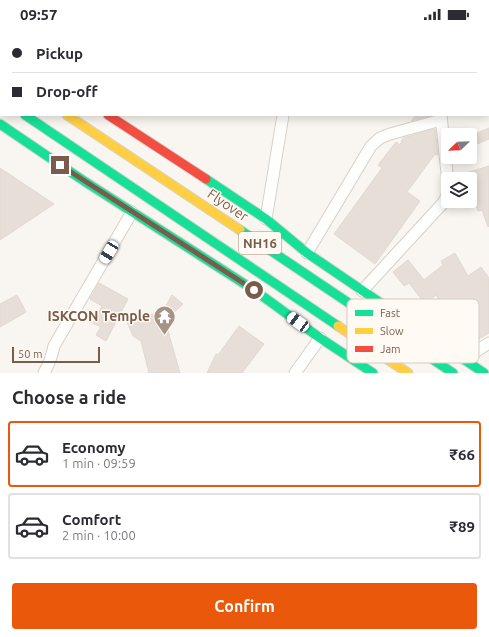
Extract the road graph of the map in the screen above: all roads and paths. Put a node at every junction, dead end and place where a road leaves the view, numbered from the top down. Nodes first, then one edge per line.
1 (26, 116) edge
2 (69, 116) edge
3 (110, 116) edge
4 (284, 116) edge
5 (441, 118) edge
6 (0, 124) edge
7 (132, 212) junction
8 (266, 219) junction
9 (307, 253) junction
10 (362, 291) junction
11 (374, 299) edge
12 (347, 301) edge
13 (347, 332) edge
14 (320, 338) junction
15 (489, 343) edge
16 (479, 349) edge
17 (347, 356) edge
18 (358, 363) edge
19 (393, 363) edge
20 (437, 363) edge
21 (470, 363) edge
22 (44, 373) edge
23 (294, 373) edge
24 (373, 373) edge
25 (408, 373) edge
26 (452, 373) edge
27 (484, 373) edge

1 - 13 main road, NH16
2 - 12 main road, Flyover / NH16
3 - 8 main road
4 - 8 street
5 - 9 street
5 - 10 street
6 - 7 main road
7 - 14 main road
7 - 22 street
8 - 9 main road
9 - 10 main road
10 - 11 main road
14 - 17 main road
14 - 23 street
15 - 16 street
18 - 24 main road
19 - 25 main road, NH16
20 - 26 main road, Flyover / NH16
21 - 27 main road

